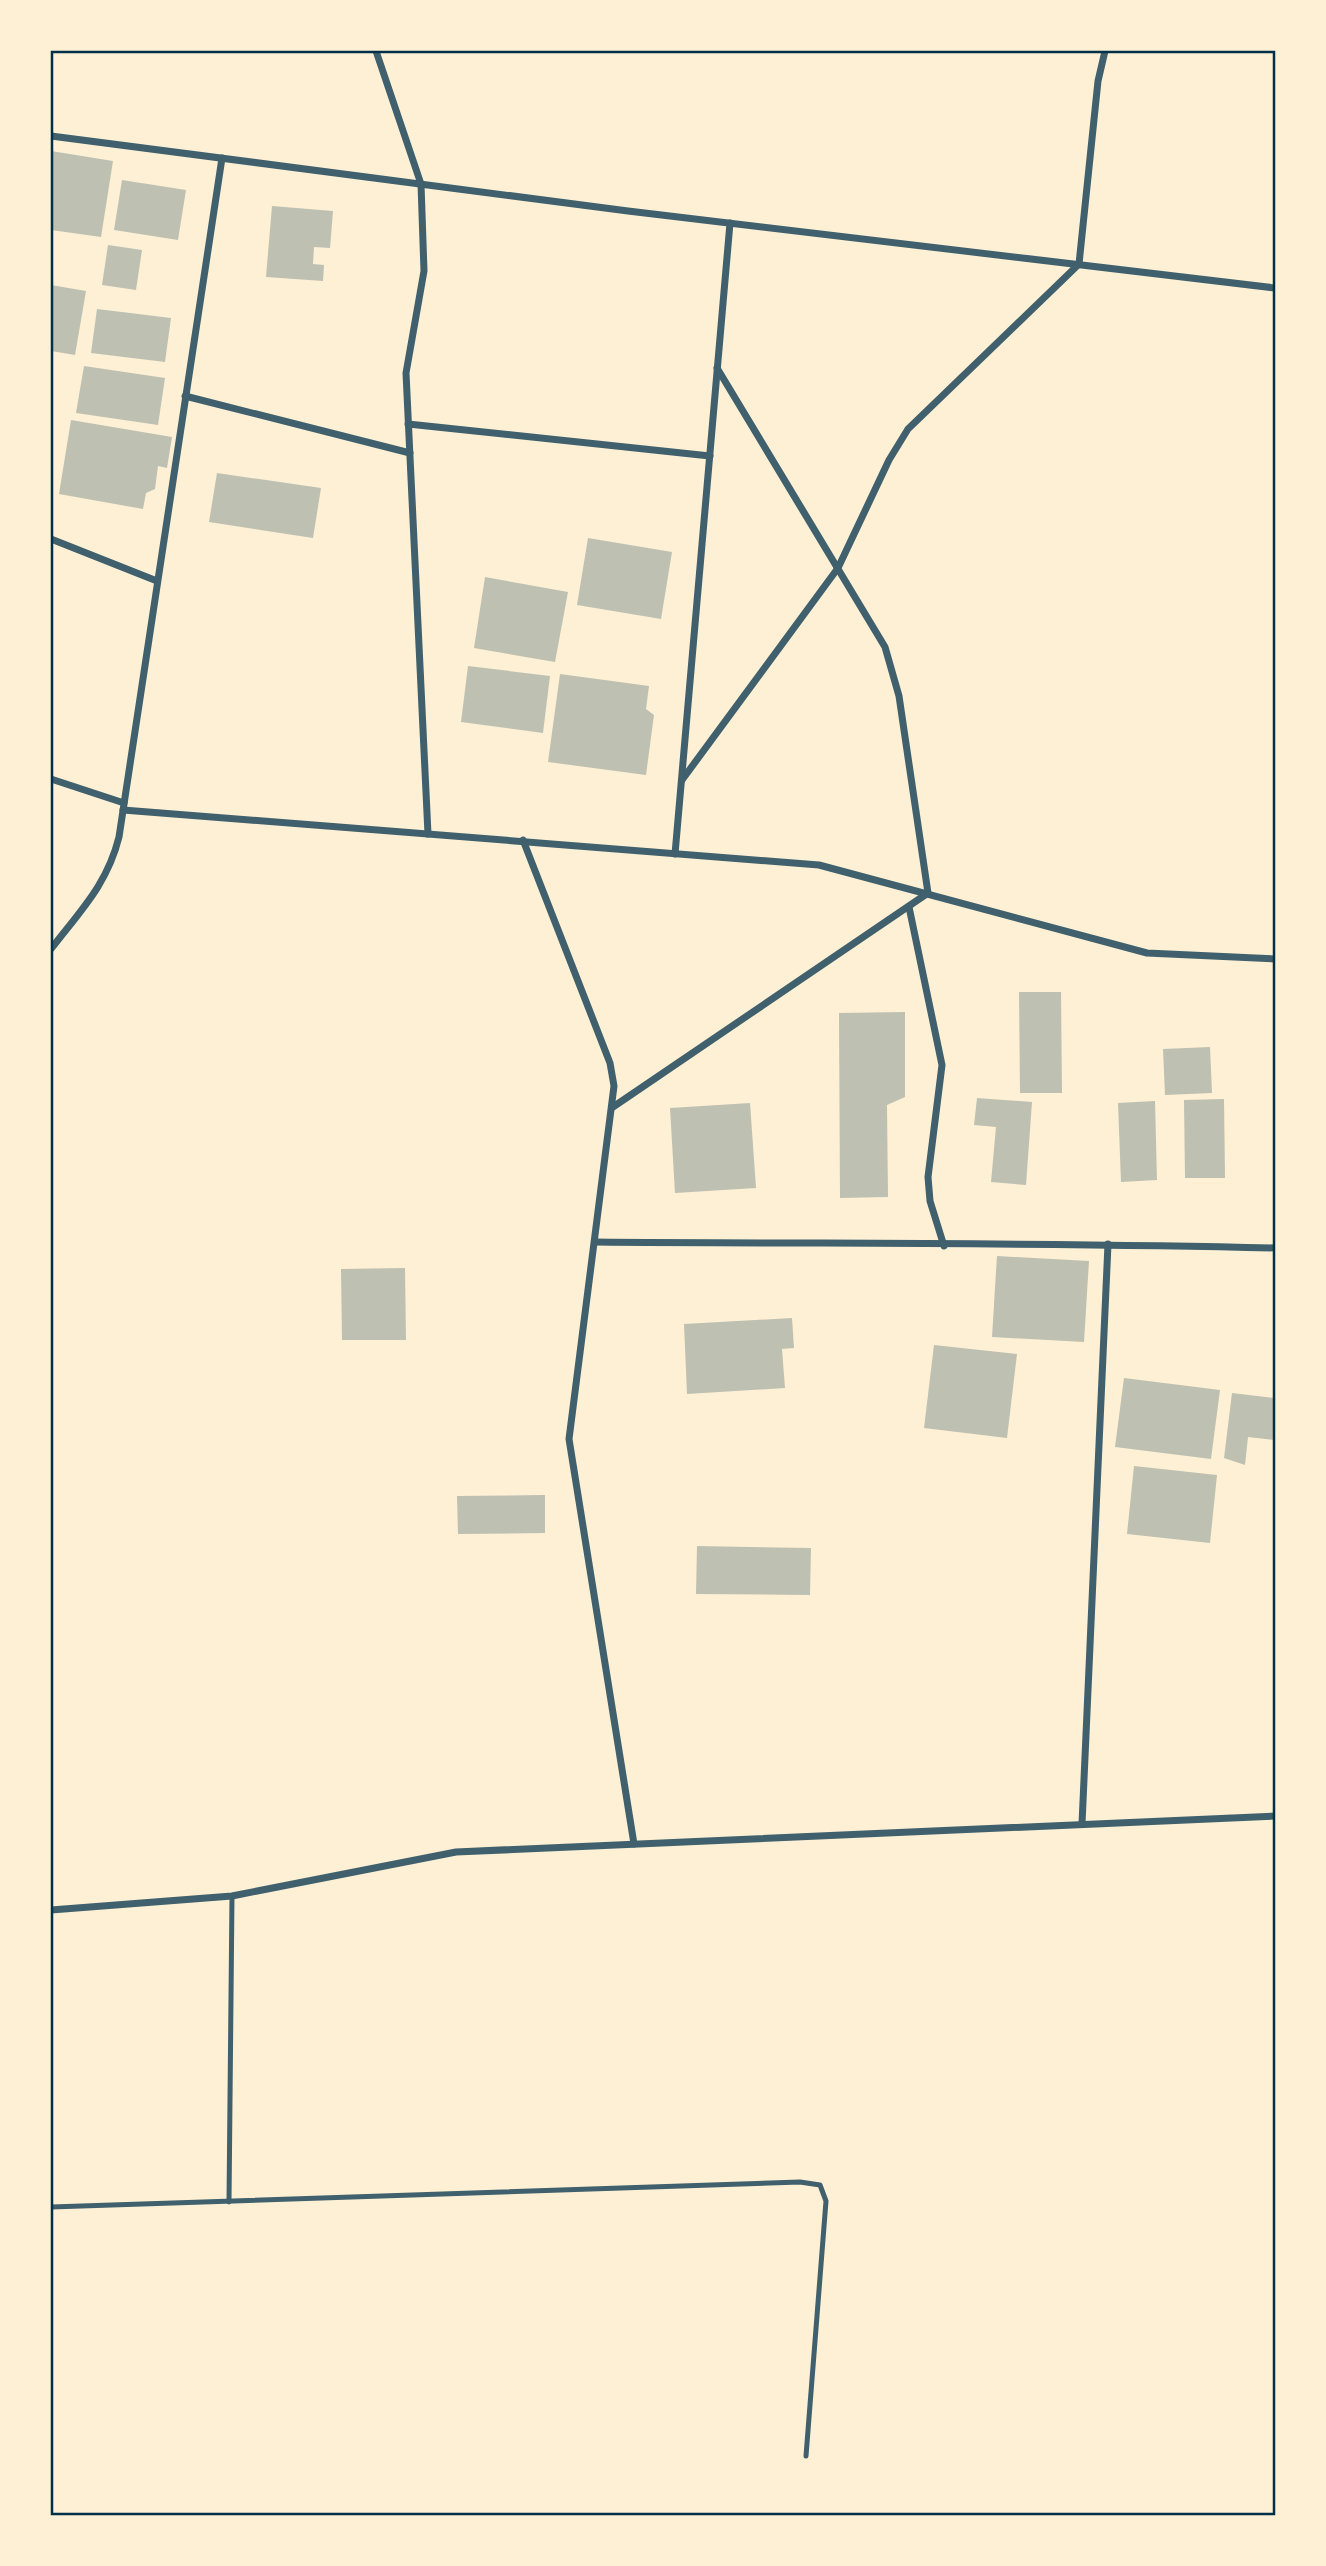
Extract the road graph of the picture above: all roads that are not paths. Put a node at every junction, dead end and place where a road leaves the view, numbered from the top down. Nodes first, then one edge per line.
1 (376, 51) edge
2 (1105, 51) edge
3 (51, 136) edge
4 (222, 158) junction
5 (421, 184) junction
6 (730, 223) junction
7 (1079, 264) junction
8 (1275, 288) edge
9 (718, 368) junction
10 (185, 397) junction
11 (408, 424) junction
12 (410, 453) junction
13 (710, 456) junction
14 (51, 538) edge
15 (838, 568) junction
16 (158, 581) junction
17 (51, 779) edge
18 (681, 780) junction
19 (123, 806) junction
20 (428, 834) junction
21 (523, 840) junction
22 (675, 854) junction
23 (929, 893) junction
24 (909, 907) junction
25 (51, 949) edge
26 (1275, 959) edge
27 (613, 1107) junction
28 (595, 1242) junction
29 (1108, 1244) junction
30 (944, 1246) junction
31 (1275, 1248) edge
32 (1275, 1816) edge
33 (1082, 1824) junction
34 (634, 1844) junction
35 (232, 1896) junction
36 (51, 1910) edge
37 (229, 2202) junction
38 (51, 2207) edge
39 (806, 2456) dead end

1 - 5 street
2 - 7 street
3 - 4 street
4 - 5 street
4 - 10 street
5 - 6 street
5 - 11 street
6 - 7 street
6 - 9 street
7 - 8 street
7 - 15 street
9 - 13 street
9 - 15 street
10 - 12 street
10 - 16 street
11 - 12 street
11 - 13 street
12 - 20 street
13 - 18 street
14 - 16 street
15 - 18 street
15 - 23 street
16 - 19 street
17 - 19 street
18 - 22 street
19 - 20 street
19 - 25 street
20 - 21 street
21 - 22 street
21 - 27 street
22 - 23 street
23 - 24 street
23 - 26 street
24 - 27 street
24 - 30 street
27 - 28 street
28 - 30 street
28 - 34 street
29 - 30 street
29 - 31 street
29 - 33 street
32 - 33 street
33 - 34 street
34 - 35 street
35 - 36 street
35 - 37 lane
37 - 38 lane
37 - 39 lane

